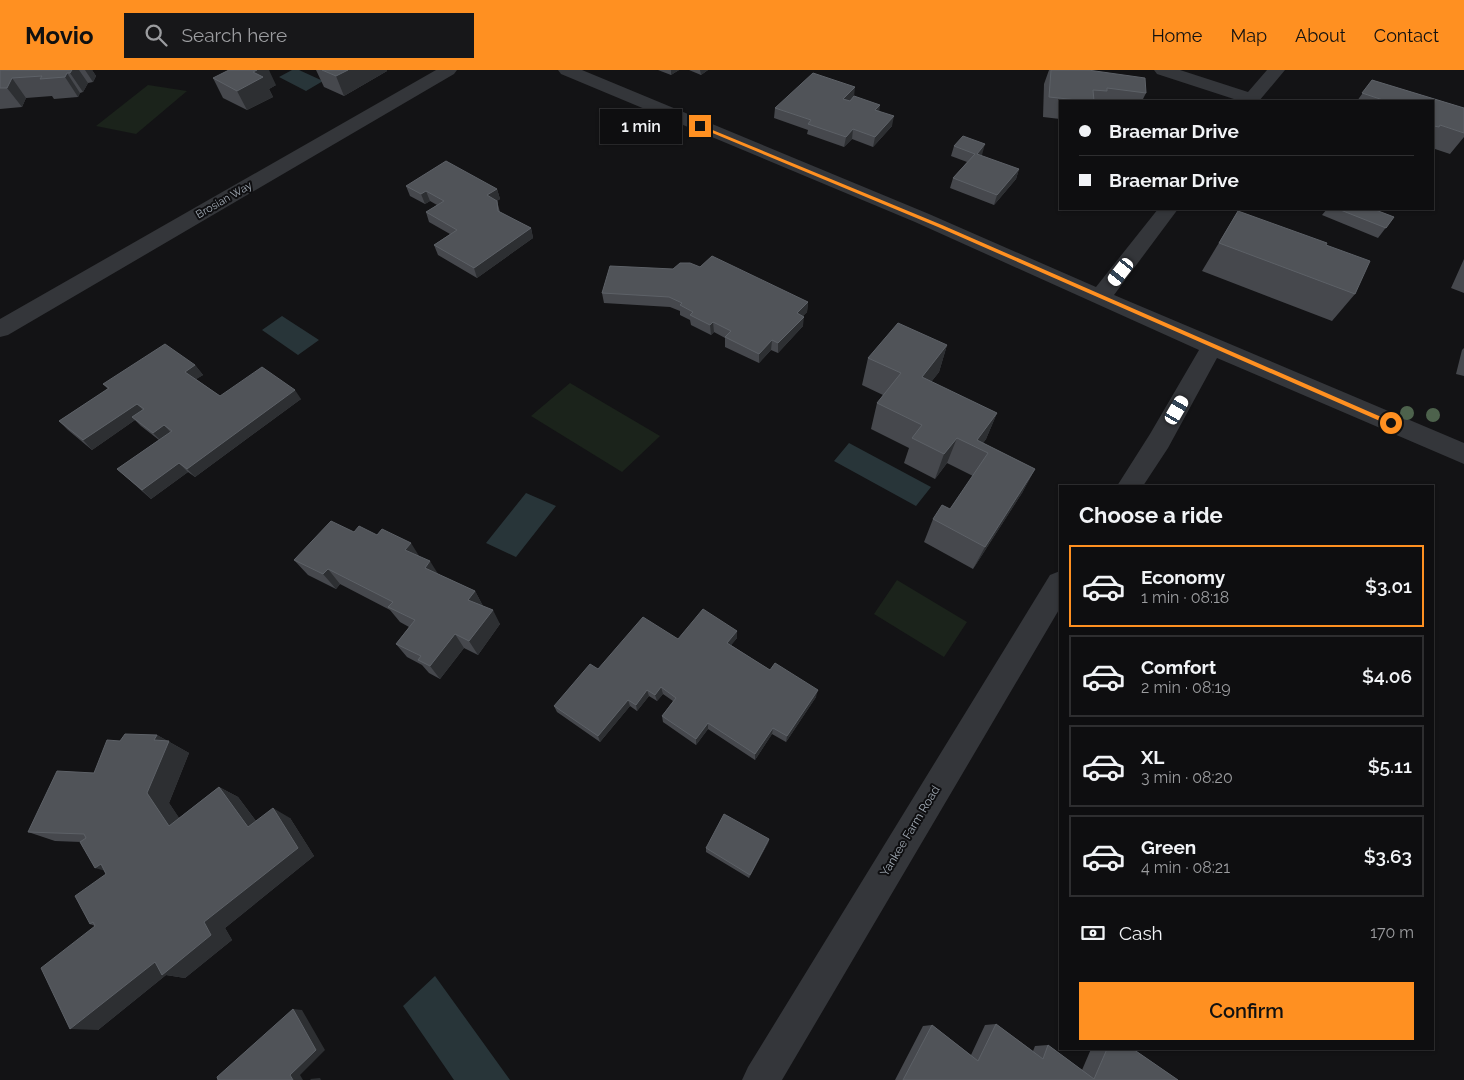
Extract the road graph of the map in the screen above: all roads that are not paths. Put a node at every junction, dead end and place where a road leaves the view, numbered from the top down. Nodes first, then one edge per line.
1 (448, 70) edge
2 (567, 70) edge
3 (1163, 70) edge
4 (1276, 70) edge
5 (1250, 100) edge
6 (1167, 210) edge
7 (1102, 296) junction
8 (0, 329) edge
9 (1212, 347) junction
10 (1464, 454) edge
11 (1131, 485) edge
12 (1059, 585) edge
13 (760, 1080) edge

1 - 8 street, Brosian Way
2 - 7 street
3 - 5 street
4 - 5 street
6 - 7 street
7 - 9 street
9 - 10 street
9 - 11 street
12 - 13 street, Yankee Farm Road

